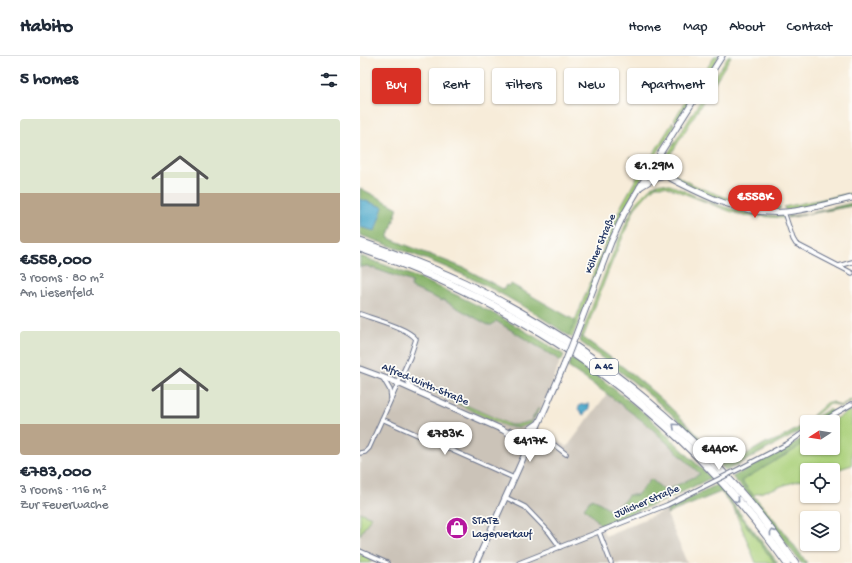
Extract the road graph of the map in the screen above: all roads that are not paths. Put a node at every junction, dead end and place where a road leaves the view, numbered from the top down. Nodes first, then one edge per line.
1 (722, 56) edge
2 (651, 168) junction
3 (665, 176) junction
4 (640, 187) junction
5 (852, 198) edge
6 (784, 212) junction
7 (360, 242) edge
8 (360, 248) edge
9 (852, 262) edge
10 (839, 266) junction
11 (852, 273) edge
12 (360, 314) edge
13 (360, 370) edge
14 (403, 372) junction
15 (383, 377) junction
16 (398, 383) junction
17 (415, 390) junction
18 (392, 398) junction
19 (852, 404) edge
20 (833, 415) edge
21 (382, 419) junction
22 (539, 422) junction
23 (503, 430) junction
24 (535, 430) junction
25 (518, 433) junction
26 (800, 435) edge
27 (530, 442) junction
28 (360, 453) edge
29 (566, 454) dead end
30 (514, 478) junction
31 (505, 497) junction
32 (599, 532) junction
33 (560, 547) junction
34 (360, 551) edge
35 (387, 563) edge
36 (476, 563) edge
37 (519, 563) edge
38 (611, 563) edge
39 (787, 563) edge
40 (795, 563) edge

1 - 2 main road, Kölner Straße
2 - 3 main road
2 - 4 main road, Kölner Straße
3 - 4 main road
3 - 6 main road
4 - 22 main road, Kölner Straße, bridge
5 - 6 main road
6 - 10 street
40 -> 7 highway, A 46
8 -> 39 highway, A 46
9 - 10 street
10 - 11 street
12 - 14 street
13 - 15 main road, Alfred-Wirth-Straße
14 - 16 street
14 - 17 street
15 - 16 main road, Alfred-Wirth-Straße
15 - 18 street
16 - 17 main road, Alfred-Wirth-Straße
16 - 18 street
17 - 23 main road, Alfred-Wirth-Straße
18 - 21 street
19 - 20 street
21 - 28 street
21 - 30 street
22 - 24 main road, Kölner Straße
22 - 25 main road
23 - 25 main road, Alfred-Wirth-Straße
23 - 27 main road, Alfred-Wirth-Straße
24 - 27 main road, Kölner Straße
24 - 29 street
25 - 27 main road, Alfred-Wirth-Straße
26 - 32 street, Jülicher Straße, bridge
27 - 30 main road, Kölner Straße
30 - 31 main road, Kölner Straße
31 - 33 street
31 - 36 main road, Kölner Straße
32 - 33 street, Jülicher Straße
32 - 38 street
33 - 37 street, Jülicher Straße
34 - 35 street

